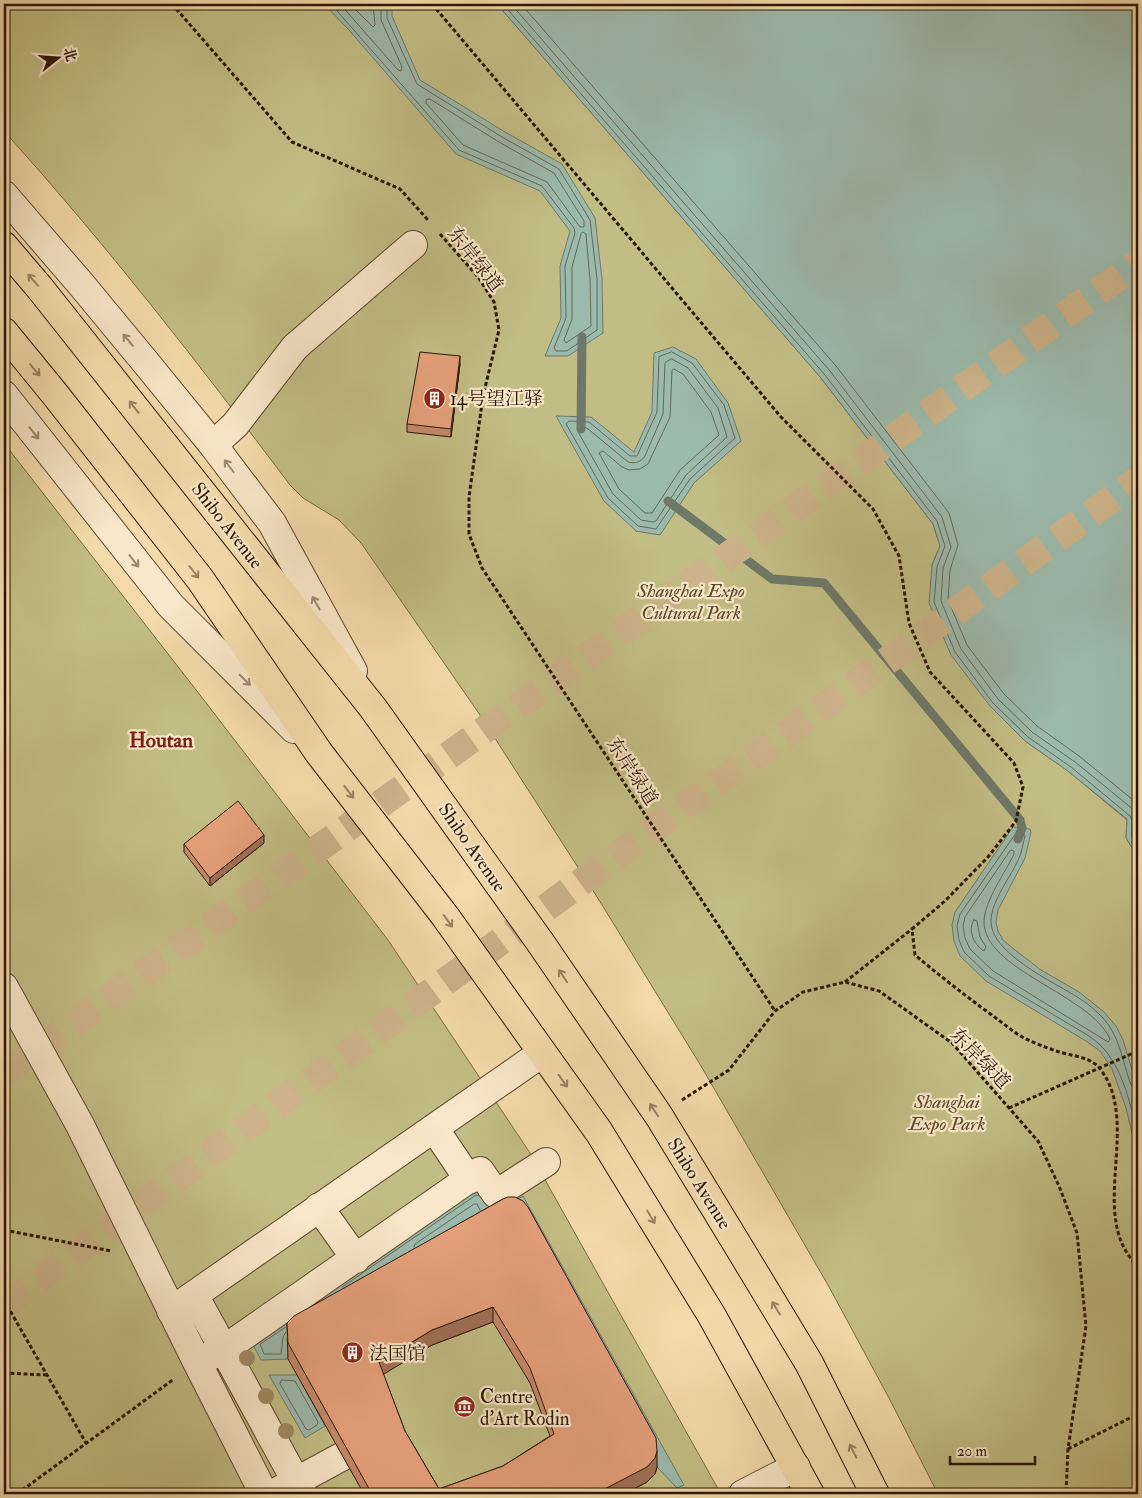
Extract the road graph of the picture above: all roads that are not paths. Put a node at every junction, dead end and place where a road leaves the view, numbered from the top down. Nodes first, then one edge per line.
1 (4, 195) edge
2 (413, 244) dead end
3 (4, 246) edge
4 (4, 332) edge
5 (4, 395) edge
6 (214, 446) junction
7 (373, 708) junction
8 (319, 753) junction
9 (4, 987) edge
10 (542, 1053) junction
11 (434, 1128) junction
12 (546, 1162) dead end
13 (469, 1180) junction
14 (319, 1207) junction
15 (356, 1258) junction
16 (194, 1294) junction
17 (171, 1311) junction
18 (223, 1350) junction
19 (197, 1362) junction
20 (342, 1456) edge
21 (796, 1466) junction
22 (300, 1488) edge
23 (264, 1494) edge
24 (272, 1494) edge
25 (743, 1494) edge
26 (810, 1494) edge
27 (875, 1494) edge

6 -> 1 street
2 - 6 street
7 -> 3 main road, Shibo Avenue
4 -> 8 main road
5 -> 8 street
7 -> 6 street
27 -> 7 main road, Shibo Avenue
8 -> 10 main road
9 - 17 street
10 - 11 street
10 -> 21 main road
11 - 13 street
11 - 14 street
12 - 13 street
13 - 15 street
14 - 15 street
14 - 16 street
15 - 18 street
16 - 17 street
16 - 18 street
17 - 19 street
18 - 19 street
18 - 22 street
19 - 23 street
20 - 22 street
21 - 25 street
21 - 26 main road
22 - 24 street

